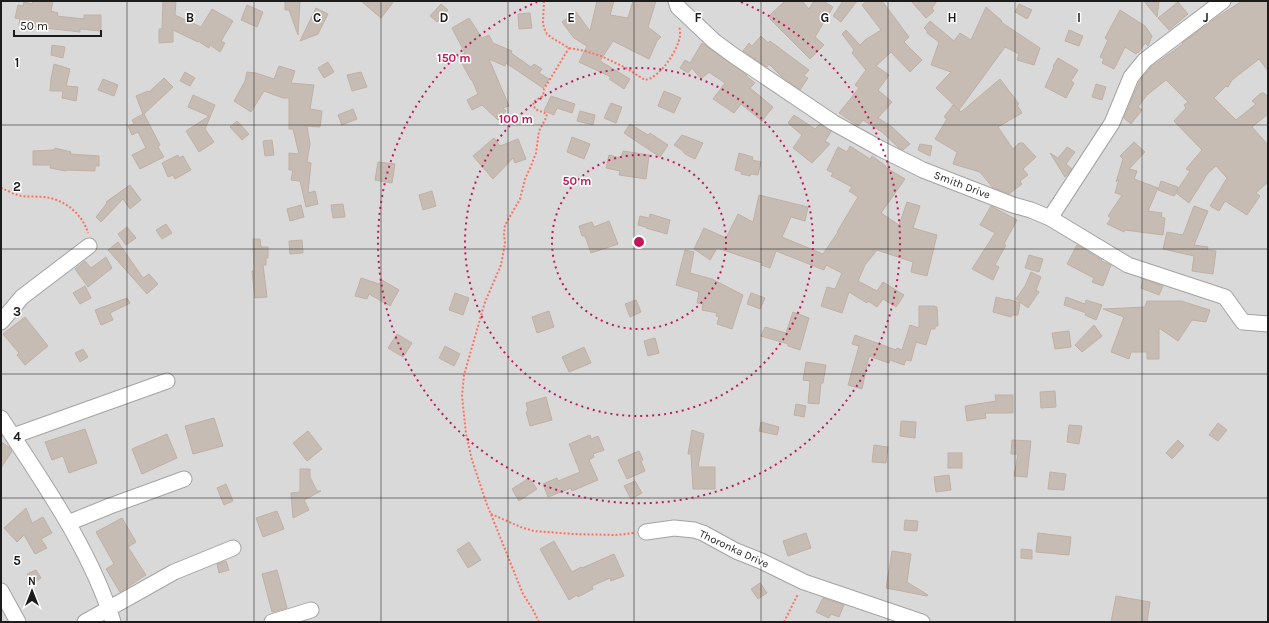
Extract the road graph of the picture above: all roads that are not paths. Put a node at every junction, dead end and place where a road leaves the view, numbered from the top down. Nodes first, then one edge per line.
1 (1222, 1) edge
2 (677, 4) edge
3 (1050, 218) junction
4 (89, 246) road end
5 (1, 322) edge
6 (1268, 324) edge
7 (167, 381) dead end
8 (1, 418) edge
9 (12, 436) junction
10 (184, 479) dead end
11 (68, 524) junction
12 (646, 532) road end
13 (233, 548) dead end
14 (1, 592) edge
15 (312, 610) dead end
16 (110, 615) edge
17 (18, 622) edge
18 (85, 622) edge
19 (272, 622) edge
20 (922, 622) edge

1 - 3 street
2 - 3 street, Smith Drive
3 - 6 street, Smith Drive
4 - 5 street
7 - 9 street
8 - 9 street
9 - 11 street
10 - 11 street
11 - 16 street
12 - 20 street, Thoronka Drive
13 - 16 street
14 - 17 street
15 - 19 street
16 - 18 street

